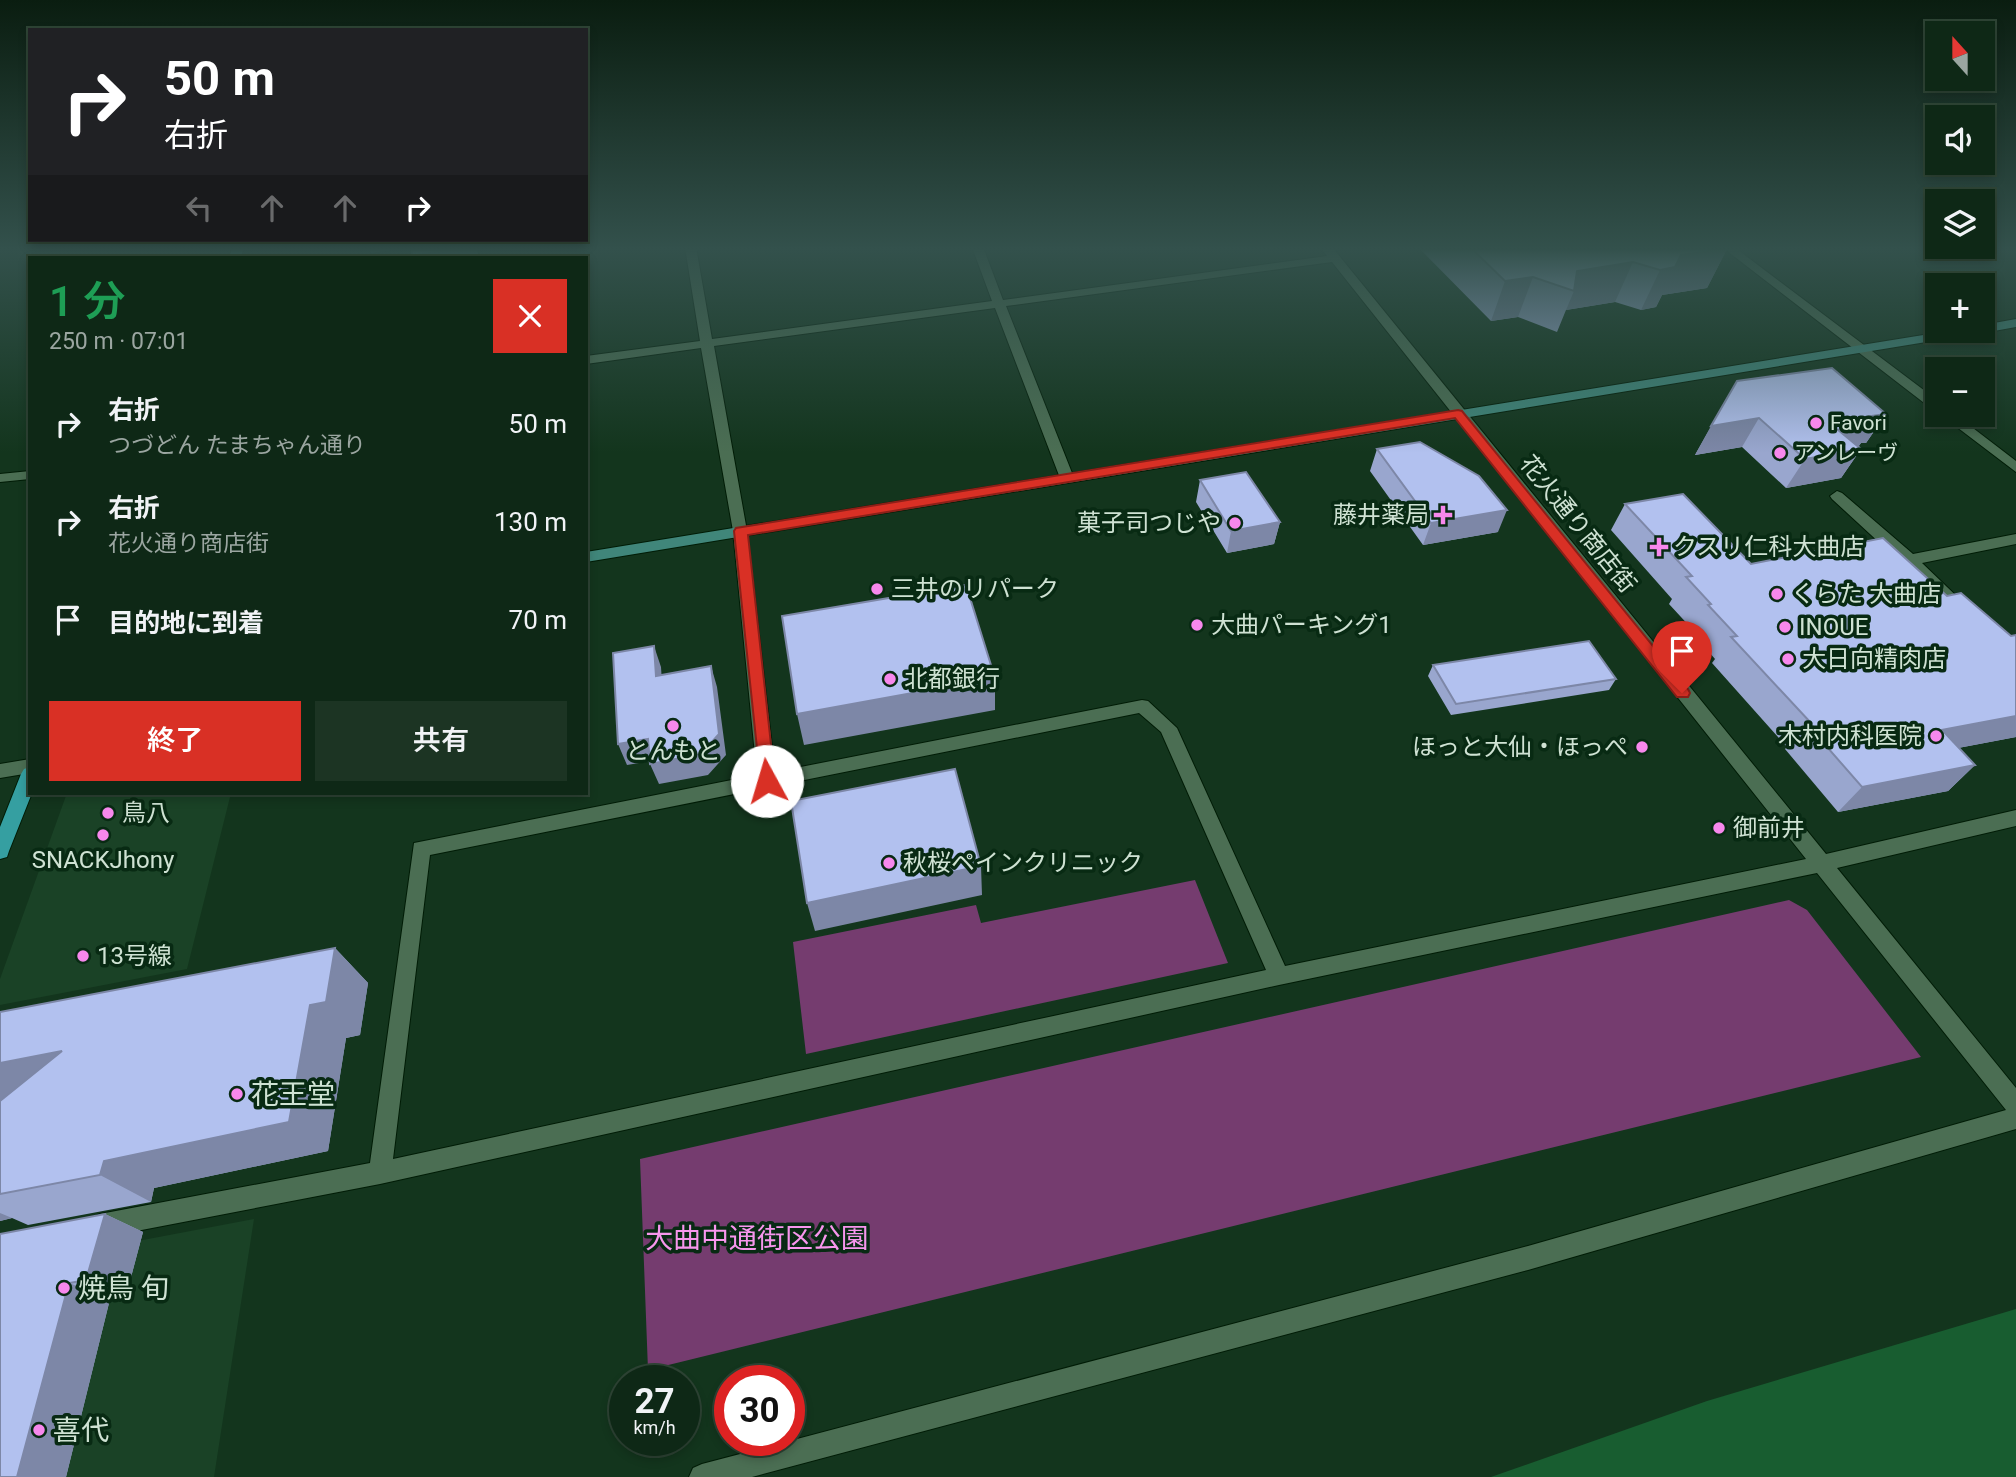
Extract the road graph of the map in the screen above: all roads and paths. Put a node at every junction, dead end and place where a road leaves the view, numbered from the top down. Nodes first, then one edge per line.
1 (701, 316) edge
2 (922, 316) edge
3 (1003, 316) edge
4 (1381, 316) edge
5 (1820, 316) edge
6 (2016, 323) edge
7 (1995, 327) edge
8 (1925, 338) edge
9 (706, 344) junction
10 (1863, 348) junction
11 (588, 360) edge
12 (1925, 397) edge
13 (1458, 414) junction
14 (1963, 427) edge
15 (2016, 468) edge
16 (28, 475) edge
17 (0, 478) edge
18 (1067, 478) junction
19 (1837, 496) dead end
20 (740, 531) junction
21 (2016, 539) edge
22 (588, 557) edge
23 (1910, 560) junction
24 (1978, 623) edge
25 (28, 766) edge
26 (0, 771) edge
27 (28, 779) edge
28 (767, 781) junction
29 (2016, 818) edge
30 (0, 851) edge
31 (1820, 864) junction
32 (1279, 976) junction
33 (2016, 1105) edge
34 (2016, 1118) edge
35 (380, 1173) junction
36 (82, 1230) edge
37 (702, 1477) edge

1 - 9 street
2 - 9 street
3 - 18 street
4 - 13 street, 花火通り商店街
5 - 10 street
6 - 7 street
8 - 10 street
9 - 11 street
9 - 20 street
10 - 12 street
10 - 13 street
13 - 18 street
13 - 31 street, 花火通り商店街
14 - 15 street
16 - 17 street
18 - 20 street
19 - 23 street
20 - 22 street
20 - 28 street
21 - 23 street
23 - 24 street
25 - 26 street
27 - 30 main road
28 - 32 street
28 - 35 street
29 - 31 street
31 - 32 street
31 - 33 street, 花火通り商店街
32 - 35 street
34 - 37 street
35 - 36 street

